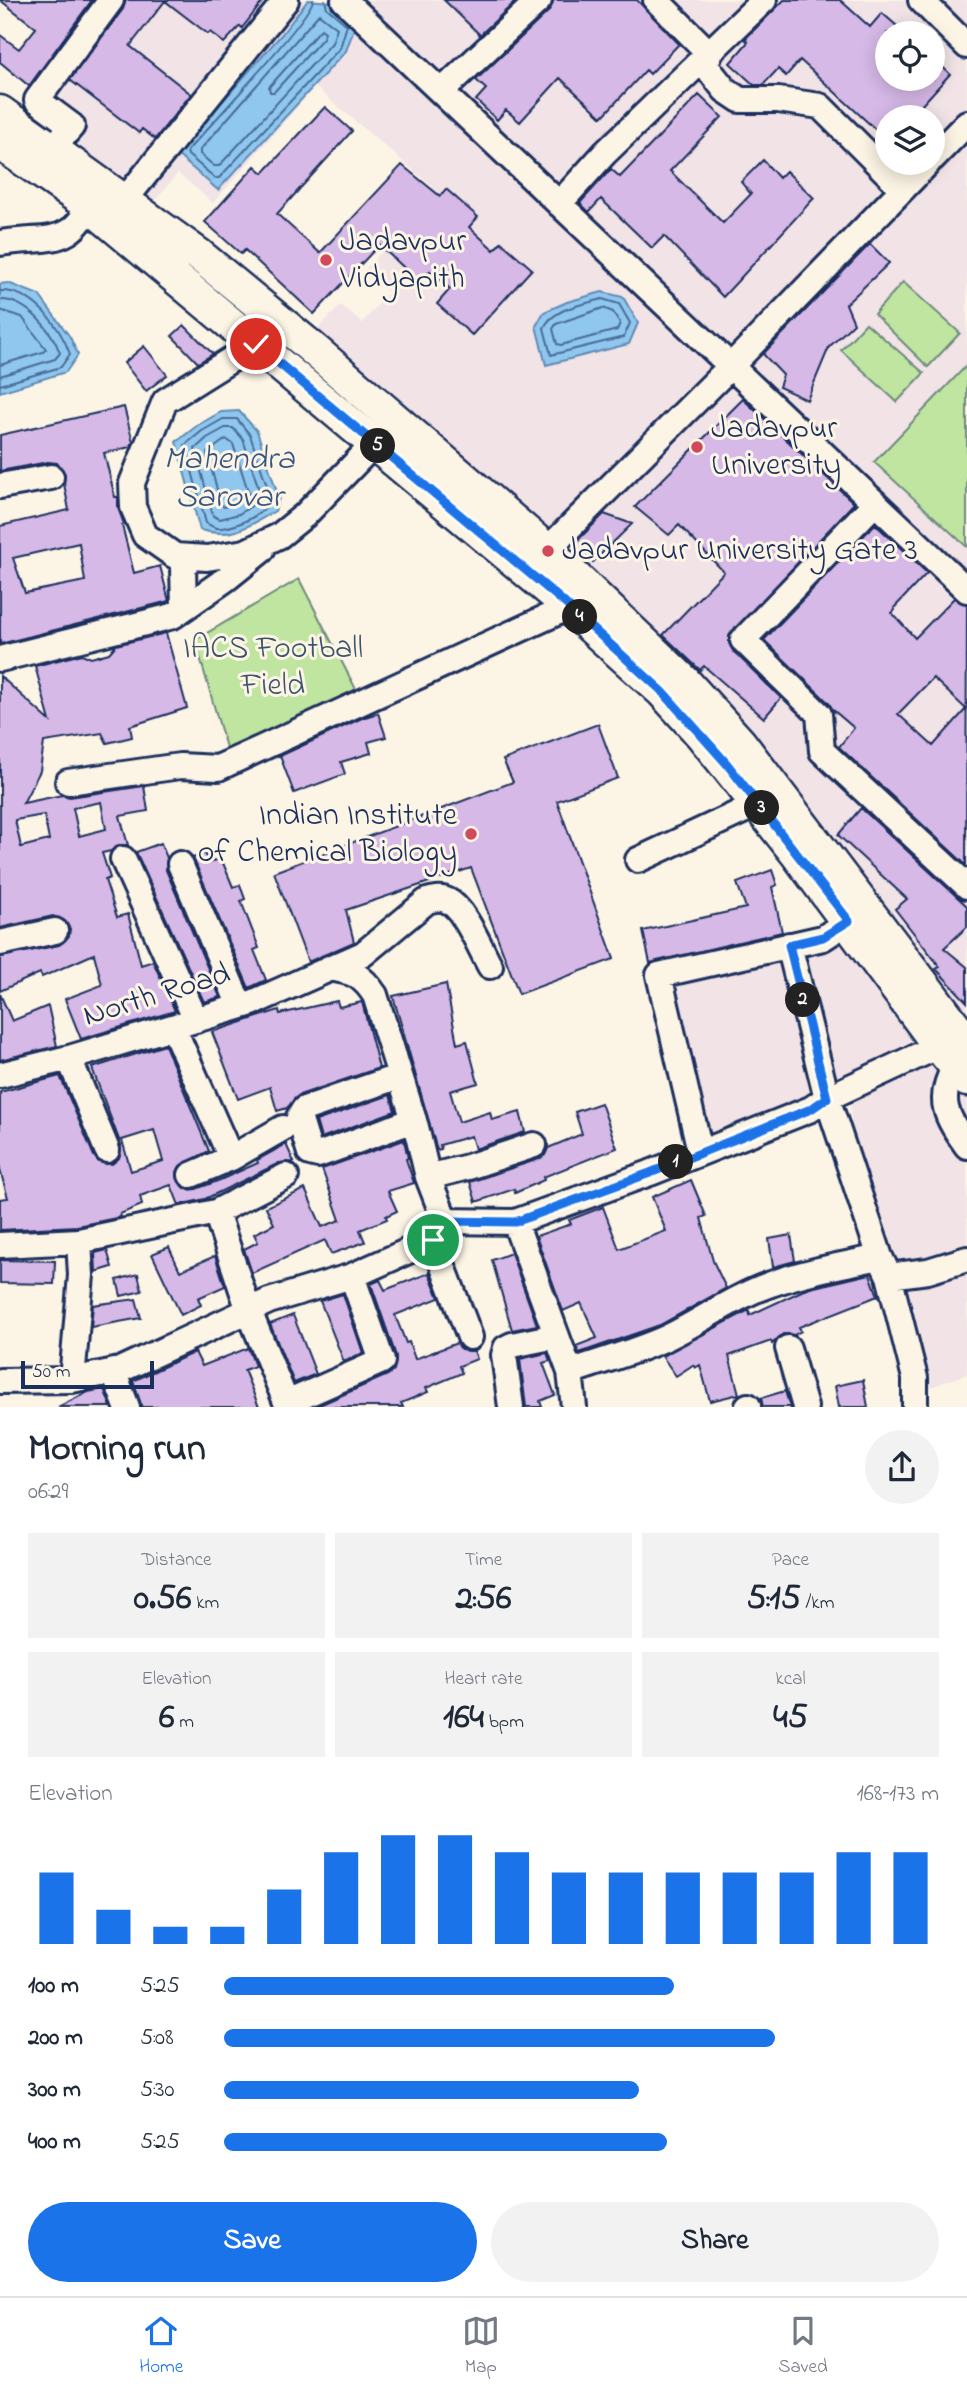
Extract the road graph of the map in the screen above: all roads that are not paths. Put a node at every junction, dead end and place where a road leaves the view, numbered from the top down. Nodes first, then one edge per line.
1 (111, 0) edge
2 (286, 0) edge
3 (344, 0) edge
4 (539, 0) edge
5 (656, 0) edge
6 (764, 0) edge
7 (921, 0) edge
8 (967, 46) edge
9 (706, 57) junction
10 (441, 92) junction
11 (0, 113) edge
12 (967, 123) edge
13 (0, 143) edge
14 (945, 146) edge
15 (51, 150) junction
16 (916, 175) edge
17 (903, 189) junction
18 (104, 197) junction
19 (559, 204) junction
20 (0, 243) edge
21 (256, 344) junction
22 (731, 366) junction
23 (375, 443) junction
24 (51, 477) dead end
25 (0, 486) edge
26 (875, 503) junction
27 (279, 536) junction
28 (192, 557) junction
29 (537, 561) junction
30 (967, 590) edge
31 (569, 607) junction
32 (184, 608) junction
33 (0, 659) edge
34 (68, 782) dead end
35 (768, 797) junction
36 (123, 859) dead end
37 (638, 860) dead end
38 (180, 864) dead end
39 (967, 886) edge
40 (849, 921) junction
41 (55, 931) dead end
42 (0, 943) edge
43 (789, 945) junction
44 (490, 966) dead end
45 (329, 968) junction
46 (240, 1006) junction
47 (184, 1023) junction
48 (957, 1052) edge
49 (69, 1058) junction
50 (0, 1075) edge
51 (400, 1076) junction
52 (823, 1105) junction
53 (414, 1120) junction
54 (283, 1129) dead end
55 (534, 1145) dead end
56 (967, 1146) edge
57 (107, 1150) dead end
58 (700, 1151) junction
59 (231, 1158) junction
60 (191, 1175) dead end
61 (286, 1176) dead end
62 (428, 1177) junction
63 (216, 1212) junction
64 (515, 1222) junction
65 (439, 1231) junction
66 (79, 1241) junction
67 (0, 1245) edge
68 (967, 1259) edge
69 (885, 1266) junction
70 (352, 1276) junction
71 (249, 1311) junction
72 (556, 1336) junction
73 (470, 1337) dead end
74 (788, 1348) dead end
75 (113, 1371) junction
76 (569, 1372) junction
77 (0, 1381) edge
78 (72, 1381) junction
79 (287, 1405) edge
80 (127, 1407) edge
81 (511, 1407) edge
82 (574, 1407) edge
83 (805, 1407) edge
84 (915, 1407) edge

1 - 15 street
2 - 18 street
3 - 10 street
4 - 10 street
5 - 9 street
6 - 9 street
7 - 8 street
9 - 17 street
9 - 19 street
10 - 19 street
11 - 15 main road
12 - 14 street
13 - 18 main road
15 - 18 main road
16 - 17 street
17 - 22 street
18 - 20 street
18 - 21 main road
18 - 29 main road
19 - 22 street
21 - 23 main road
21 - 28 street
22 - 26 street
22 - 29 street
23 - 27 street
23 - 29 main road
24 - 25 street
26 - 30 street
26 - 39 street
27 - 28 street
27 - 32 street
28 - 32 street
29 - 31 main road
29 - 35 main road
31 - 34 street
31 - 35 main road
32 - 33 street
35 - 37 street
35 - 40 main road
35 - 48 main road
36 - 47 street
38 - 46 street
40 - 43 street
40 - 48 main road
41 - 42 street
43 - 52 street
43 - 58 street
44 - 45 street, North Road
45 - 46 street, North Road
45 - 51 street
46 - 47 street, North Road
47 - 49 street, North Road
47 - 59 street
48 - 52 street
48 - 56 street
49 - 50 street, North Road
49 - 57 street
51 - 53 street
51 - 53 street
52 - 58 street
52 - 69 street
53 - 62 street
54 - 59 street
55 - 62 street
58 - 64 street
59 - 60 street
61 - 63 street
62 - 65 street
63 - 66 street
63 - 71 street
64 - 65 street
64 - 72 street
65 - 70 street
65 - 73 street
66 - 67 street
66 - 78 street
68 - 69 street
69 - 76 street
69 - 84 street
70 - 71 street
70 - 79 street
71 - 75 street
71 - 79 street
72 - 76 street
72 - 81 street
74 - 83 street
75 - 78 street
75 - 80 street
76 - 82 street
77 - 78 street

